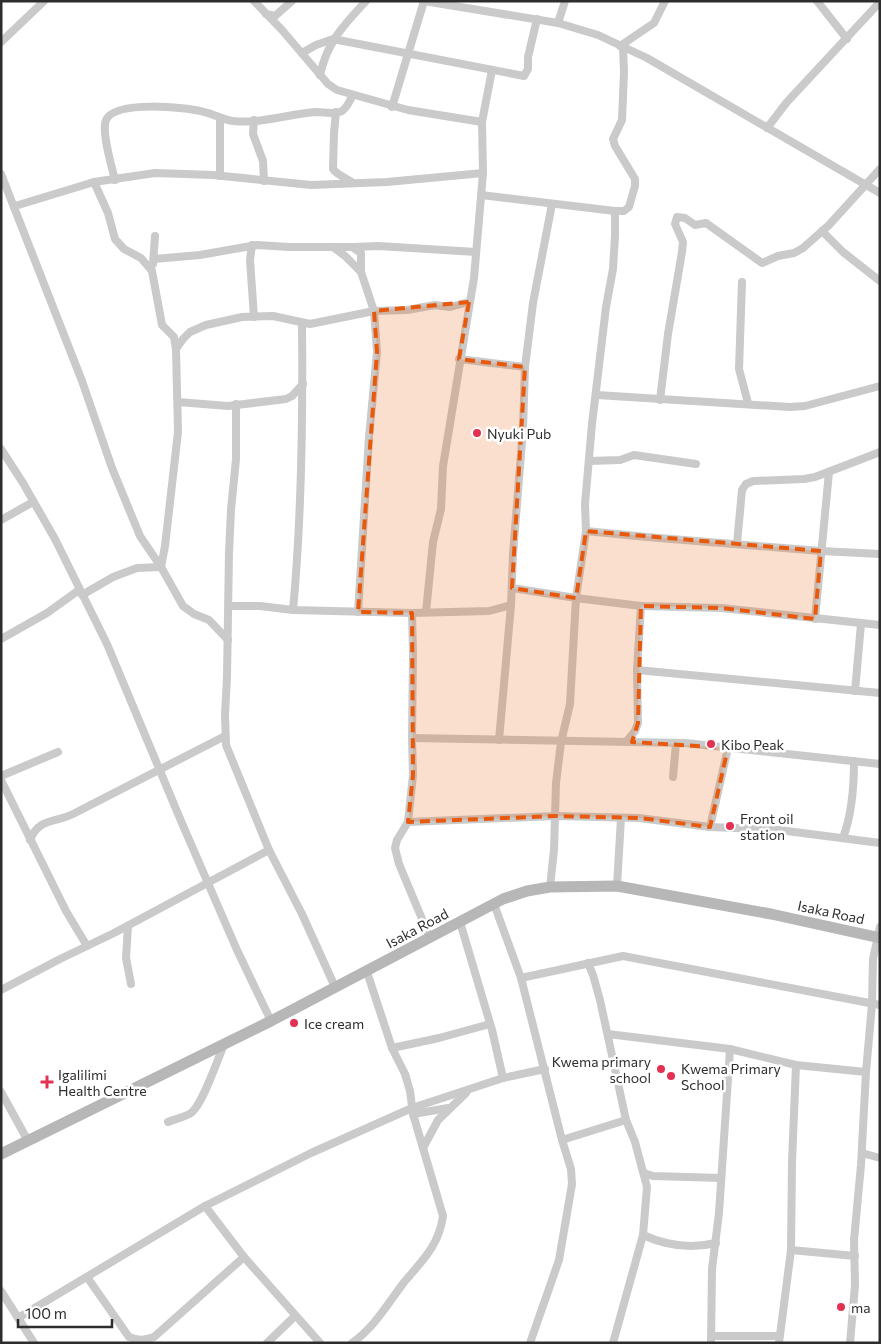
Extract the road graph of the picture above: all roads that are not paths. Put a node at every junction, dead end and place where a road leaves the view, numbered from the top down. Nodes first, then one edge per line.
1 (44, 1) edge
2 (254, 1) edge
3 (292, 1) edge
4 (366, 1) edge
5 (424, 1) edge
6 (565, 1) edge
7 (665, 1) edge
8 (817, 1) edge
9 (880, 2) edge
10 (266, 14) junction
11 (537, 19) junction
12 (558, 23) junction
13 (333, 39) junction
14 (847, 39) junction
15 (1, 42) edge
16 (622, 46) junction
17 (302, 53) junction
18 (408, 54) junction
19 (492, 70) junction
20 (320, 75) junction
21 (353, 95) junction
22 (392, 107) junction
23 (336, 112) junction
24 (220, 118) junction
25 (254, 120) junction
26 (482, 122) junction
27 (768, 128) junction
28 (880, 169) edge
29 (1, 174) edge
30 (482, 174) junction
31 (220, 176) junction
32 (115, 180) junction
33 (264, 181) junction
34 (94, 182) junction
35 (353, 183) junction
36 (865, 184) junction
37 (5, 193) edge
38 (880, 193) edge
39 (481, 195) junction
40 (552, 204) junction
41 (14, 206) junction
42 (615, 211) junction
43 (822, 231) junction
44 (155, 236) dead end
45 (252, 245) junction
46 (332, 247) junction
47 (352, 247) junction
48 (476, 252) junction
49 (154, 259) junction
50 (361, 272) junction
51 (153, 273) junction
52 (880, 281) edge
53 (742, 282) dead end
54 (469, 302) junction
55 (374, 311) junction
56 (254, 317) junction
57 (302, 324) junction
58 (176, 349) junction
59 (460, 360) junction
60 (525, 367) junction
61 (303, 384) junction
62 (880, 386) edge
63 (597, 395) junction
64 (660, 400) junction
65 (178, 402) junction
66 (748, 403) junction
67 (236, 404) junction
68 (1, 449) edge
69 (880, 452) edge
70 (589, 462) junction
71 (696, 464) dead end
72 (829, 472) junction
73 (33, 502) junction
74 (1, 520) edge
75 (586, 531) junction
76 (737, 544) junction
77 (822, 551) junction
78 (880, 554) edge
79 (162, 567) junction
80 (512, 588) junction
81 (81, 592) junction
82 (576, 598) junction
83 (511, 605) junction
84 (229, 606) junction
85 (641, 606) junction
86 (293, 610) junction
87 (358, 612) junction
88 (426, 612) junction
89 (412, 613) junction
90 (816, 619) junction
91 (862, 624) junction
92 (880, 625) edge
93 (1, 640) edge
94 (228, 640) junction
95 (637, 670) junction
96 (855, 690) junction
97 (880, 693) edge
98 (224, 736) junction
99 (412, 738) junction
100 (499, 740) junction
101 (562, 742) junction
102 (626, 742) junction
103 (676, 743) junction
104 (728, 748) junction
105 (58, 752) dead end
106 (854, 761) junction
107 (880, 764) edge
108 (160, 770) junction
109 (1, 776) edge
110 (673, 777) dead end
111 (1, 780) edge
112 (556, 816) junction
113 (621, 818) junction
114 (408, 822) junction
115 (710, 828) junction
116 (843, 838) junction
117 (30, 840) junction
118 (880, 843) edge
119 (268, 850) junction
120 (208, 883) junction
121 (617, 886) junction
122 (550, 887) junction
123 (494, 904) junction
124 (460, 922) junction
125 (128, 926) junction
126 (879, 934) edge
127 (430, 938) junction
128 (87, 946) junction
129 (588, 963) junction
130 (367, 972) junction
131 (521, 978) junction
132 (131, 984) dead end
133 (335, 987) junction
134 (1, 990) edge
135 (876, 1004) edge
136 (271, 1021) junction
137 (490, 1024) junction
138 (608, 1034) junction
139 (224, 1045) junction
140 (392, 1048) junction
141 (730, 1048) junction
142 (796, 1065) junction
143 (545, 1069) junction
144 (866, 1072) junction
145 (503, 1078) junction
146 (469, 1090) junction
147 (1, 1092) edge
148 (449, 1108) junction
149 (412, 1111) junction
150 (626, 1120) junction
151 (168, 1122) dead end
152 (562, 1140) junction
153 (28, 1141) junction
154 (423, 1148) junction
155 (1, 1154) edge
156 (862, 1154) junction
157 (880, 1158) edge
158 (644, 1173) junction
159 (721, 1178) junction
160 (204, 1206) junction
161 (643, 1235) junction
162 (716, 1243) junction
163 (791, 1250) junction
164 (855, 1256) junction
165 (244, 1257) junction
166 (87, 1277) junction
167 (1, 1291) edge
168 (295, 1316) junction
169 (18, 1318) junction
170 (779, 1339) edge
171 (32, 1340) edge
172 (132, 1340) edge
173 (711, 1340) edge
174 (24, 1343) edge
175 (267, 1343) edge
176 (320, 1343) edge
177 (352, 1343) edge
178 (530, 1343) edge
179 (613, 1343) edge
180 (850, 1343) edge

1 - 15 street
2 - 10 street
3 - 10 street
4 - 13 street
5 - 11 street
5 - 18 street
6 - 12 street
7 - 16 street
8 - 14 street
9 - 14 street
10 - 17 street
11 - 12 street
11 - 19 street
12 - 16 street
13 - 17 street
13 - 18 street
13 - 20 street
14 - 27 street
16 - 27 street
16 - 42 street
17 - 20 street
18 - 19 street
18 - 22 street
19 - 26 street
20 - 21 street
21 - 22 street
21 - 23 street
22 - 26 street
23 - 25 street
23 - 35 street
24 - 25 street
24 - 31 street
24 - 32 street
25 - 33 street
26 - 30 street
27 - 36 street
28 - 36 street
29 - 37 street
30 - 35 street
30 - 39 street
31 - 32 street
31 - 33 street
32 - 34 street
33 - 35 street
34 - 41 street
34 - 51 street
36 - 38 street
36 - 43 street
37 - 41 street
39 - 40 street
39 - 48 street
40 - 42 street
40 - 60 street
41 - 79 street
42 - 63 street
43 - 52 street
43 - 64 street
44 - 49 street
45 - 46 street
45 - 49 street
45 - 56 street
46 - 47 street
46 - 50 street
47 - 48 street
47 - 50 street
48 - 54 street
49 - 51 street
50 - 55 street
51 - 58 street
53 - 66 street
54 - 55 street
54 - 59 street
55 - 57 street
55 - 87 street
56 - 57 street
56 - 58 street
57 - 61 street
58 - 65 street
59 - 60 street
59 - 88 street
60 - 80 street
61 - 67 street
61 - 86 street
62 - 66 street
63 - 64 street
63 - 70 street
64 - 66 street
65 - 67 street
65 - 79 street
67 - 84 street
68 - 73 street
69 - 72 street
70 - 71 street
70 - 75 street
72 - 76 street
72 - 77 street
73 - 74 street
73 - 81 street
75 - 76 street
75 - 82 street
76 - 77 street
77 - 78 street
77 - 90 street
79 - 81 street
79 - 94 street
80 - 82 street
80 - 83 street
81 - 93 street
81 - 108 street
82 - 85 street
82 - 101 street
83 - 88 street
83 - 100 street
84 - 86 street
84 - 94 street
85 - 90 street
85 - 95 street
86 - 87 street
87 - 89 street
88 - 89 street
89 - 99 street
90 - 91 street
91 - 92 street
91 - 96 street
94 - 98 street
95 - 96 street
95 - 102 street
96 - 97 street
98 - 108 street
98 - 119 street
99 - 100 street
99 - 114 street
100 - 101 street
101 - 102 street
101 - 112 street
102 - 103 street
103 - 104 street
103 - 110 street
104 - 106 street
104 - 115 street
105 - 109 street
106 - 107 street
106 - 116 street
108 - 117 street
108 - 120 street
111 - 117 street
112 - 113 street
112 - 114 street
112 - 122 street
113 - 115 street
113 - 121 street
114 - 127 street
115 - 116 street
116 - 118 street
117 - 128 street
119 - 120 street
119 - 133 street
120 - 125 street
120 - 136 street
121 - 122 street, Isaka Road
121 - 126 street, Isaka Road
122 - 123 street, Isaka Road
123 - 124 street, Isaka Road
123 - 131 street
124 - 127 street, Isaka Road
124 - 137 street
125 - 128 street
125 - 132 street
126 - 135 street
127 - 130 street, Isaka Road
128 - 134 street
129 - 131 street
129 - 135 street
129 - 138 street
130 - 133 street, Isaka Road
130 - 140 street
131 - 143 street
133 - 136 street, Isaka Road
135 - 144 street
136 - 139 street, Isaka Road
137 - 140 street
137 - 145 street
138 - 141 street
138 - 150 street
139 - 151 street
139 - 153 street, Isaka Road
140 - 149 street
141 - 142 street
141 - 159 street
142 - 144 street
142 - 163 street
143 - 145 street
143 - 152 street
144 - 156 street
145 - 146 street
146 - 148 street
146 - 149 street
147 - 153 street
148 - 149 street
148 - 154 street
149 - 154 street
149 - 160 street
150 - 152 street
150 - 158 street
152 - 178 street
153 - 155 street, Isaka Road
154 - 177 street
156 - 157 street
156 - 164 street
158 - 159 street
158 - 161 street
159 - 162 street
160 - 165 street
160 - 166 street
161 - 162 street
161 - 179 street
162 - 173 street
163 - 164 street
163 - 170 street
164 - 180 street
165 - 168 street
165 - 172 street
166 - 169 street
166 - 172 street
167 - 169 street
168 - 175 street
168 - 176 street
169 - 171 street
170 - 173 street
171 - 174 street

